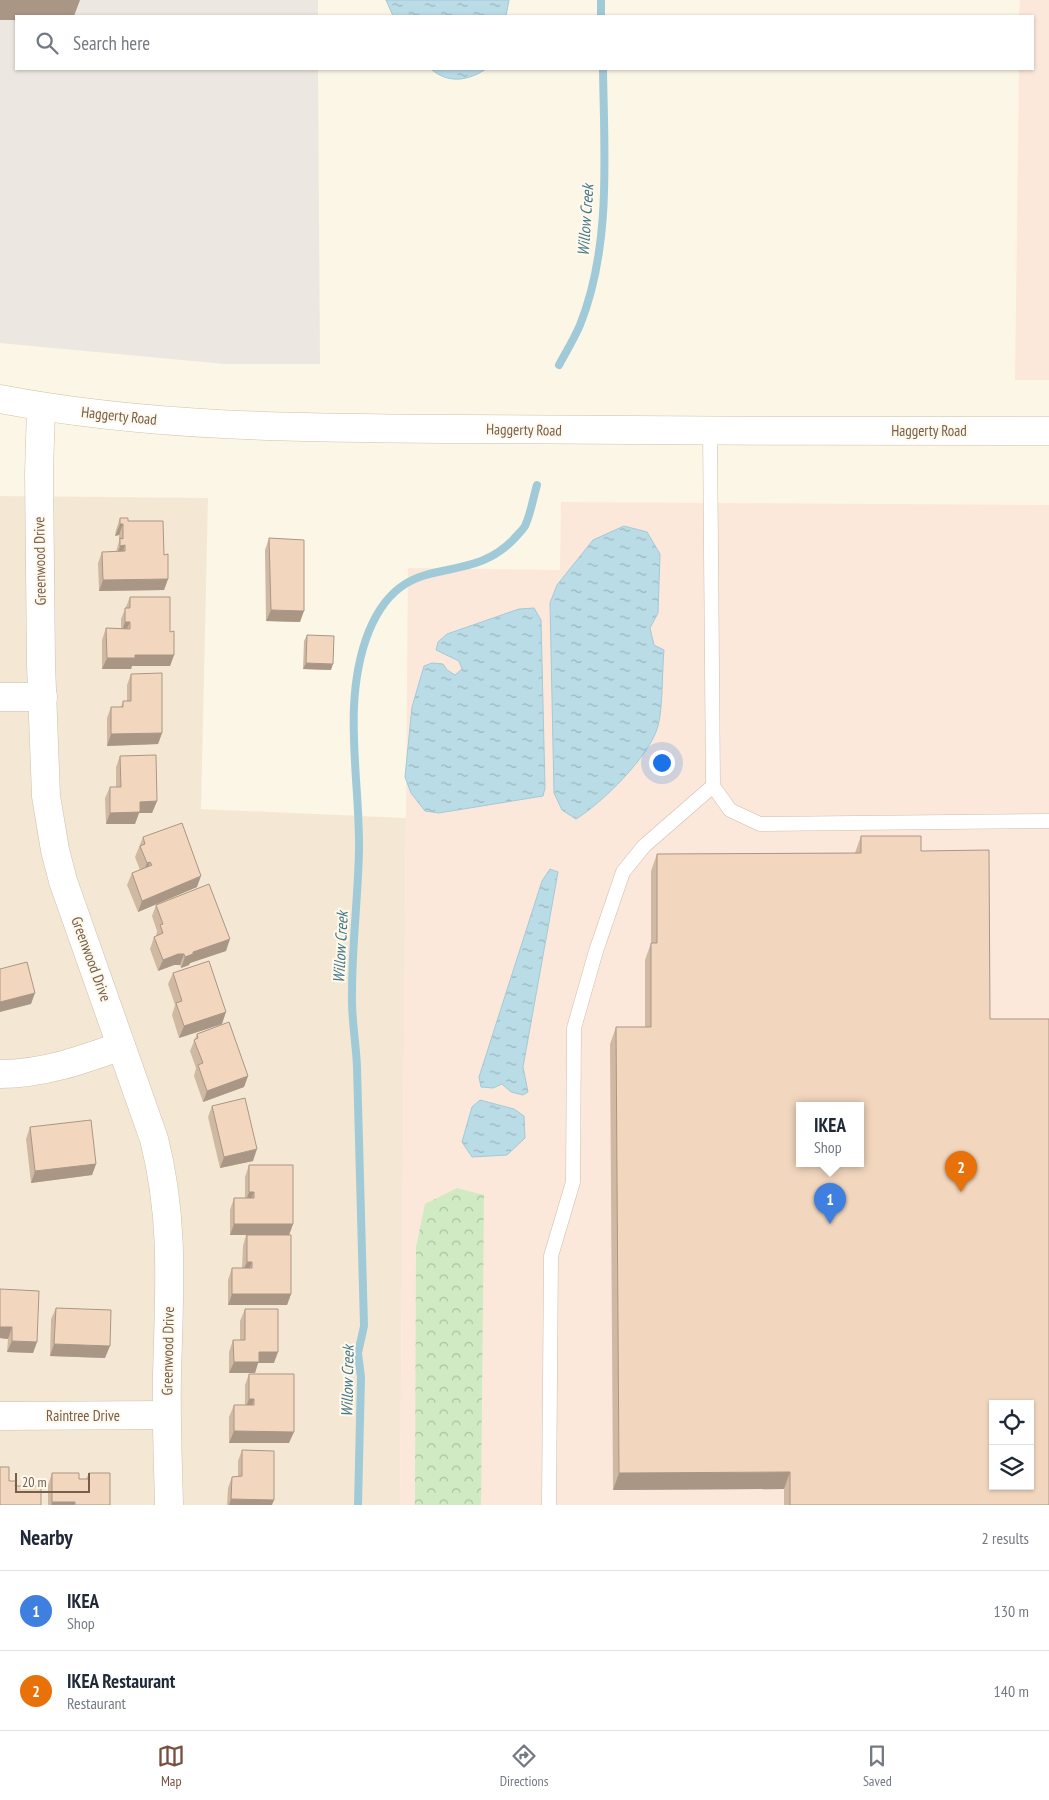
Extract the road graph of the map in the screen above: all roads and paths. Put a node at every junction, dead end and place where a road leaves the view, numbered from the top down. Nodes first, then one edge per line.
1 (0, 399) edge
2 (41, 407) junction
3 (710, 431) junction
4 (1049, 431) edge
5 (0, 697) edge
6 (43, 697) junction
7 (713, 786) junction
8 (1049, 821) edge
9 (121, 1046) junction
10 (0, 1074) edge
11 (166, 1414) junction
12 (0, 1416) edge
13 (169, 1505) edge
14 (549, 1505) edge

1 - 2 street, Haggerty Road
2 - 3 street, Haggerty Road
2 - 6 street, Greenwood Drive
3 - 4 street, Haggerty Road
3 - 7 lane
5 - 6 street
6 - 9 street, Greenwood Drive
7 - 8 lane
7 - 14 lane
9 - 10 street
9 - 11 street, Greenwood Drive
11 - 12 street, Raintree Drive
11 - 13 street, Greenwood Drive

